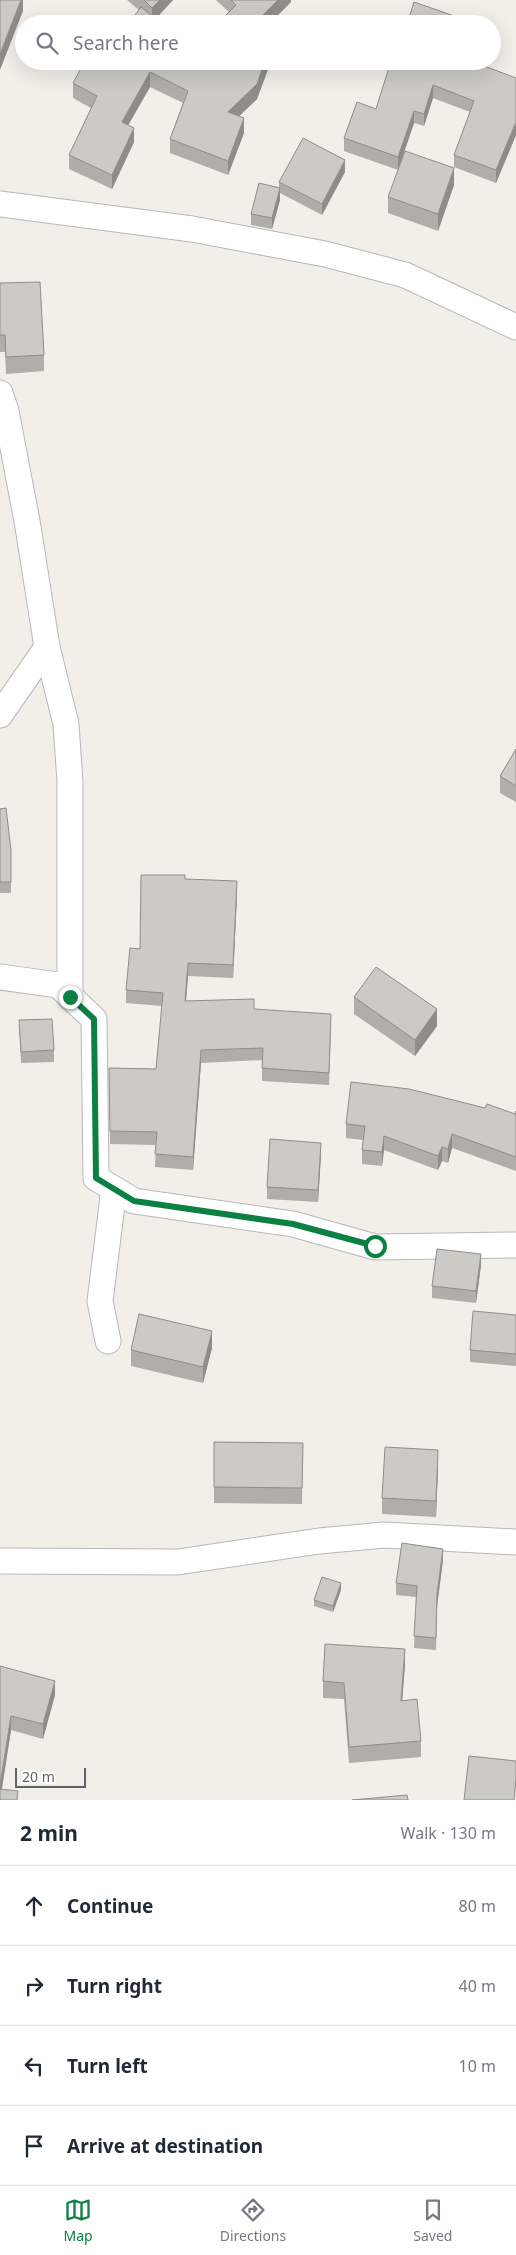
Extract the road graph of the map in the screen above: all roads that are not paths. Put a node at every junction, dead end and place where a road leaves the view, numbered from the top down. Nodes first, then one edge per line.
1 (0, 204) edge
2 (516, 327) edge
3 (0, 393) edge
4 (47, 647) junction
5 (0, 715) edge
6 (0, 977) edge
7 (70, 997) junction
8 (114, 1189) junction
9 (516, 1245) edge
10 (108, 1341) dead end
11 (516, 1542) edge
12 (0, 1561) edge

1 - 2 street
3 - 4 street
4 - 5 street
4 - 7 street
6 - 7 street
7 - 8 street
8 - 9 street
8 - 10 street
11 - 12 street

